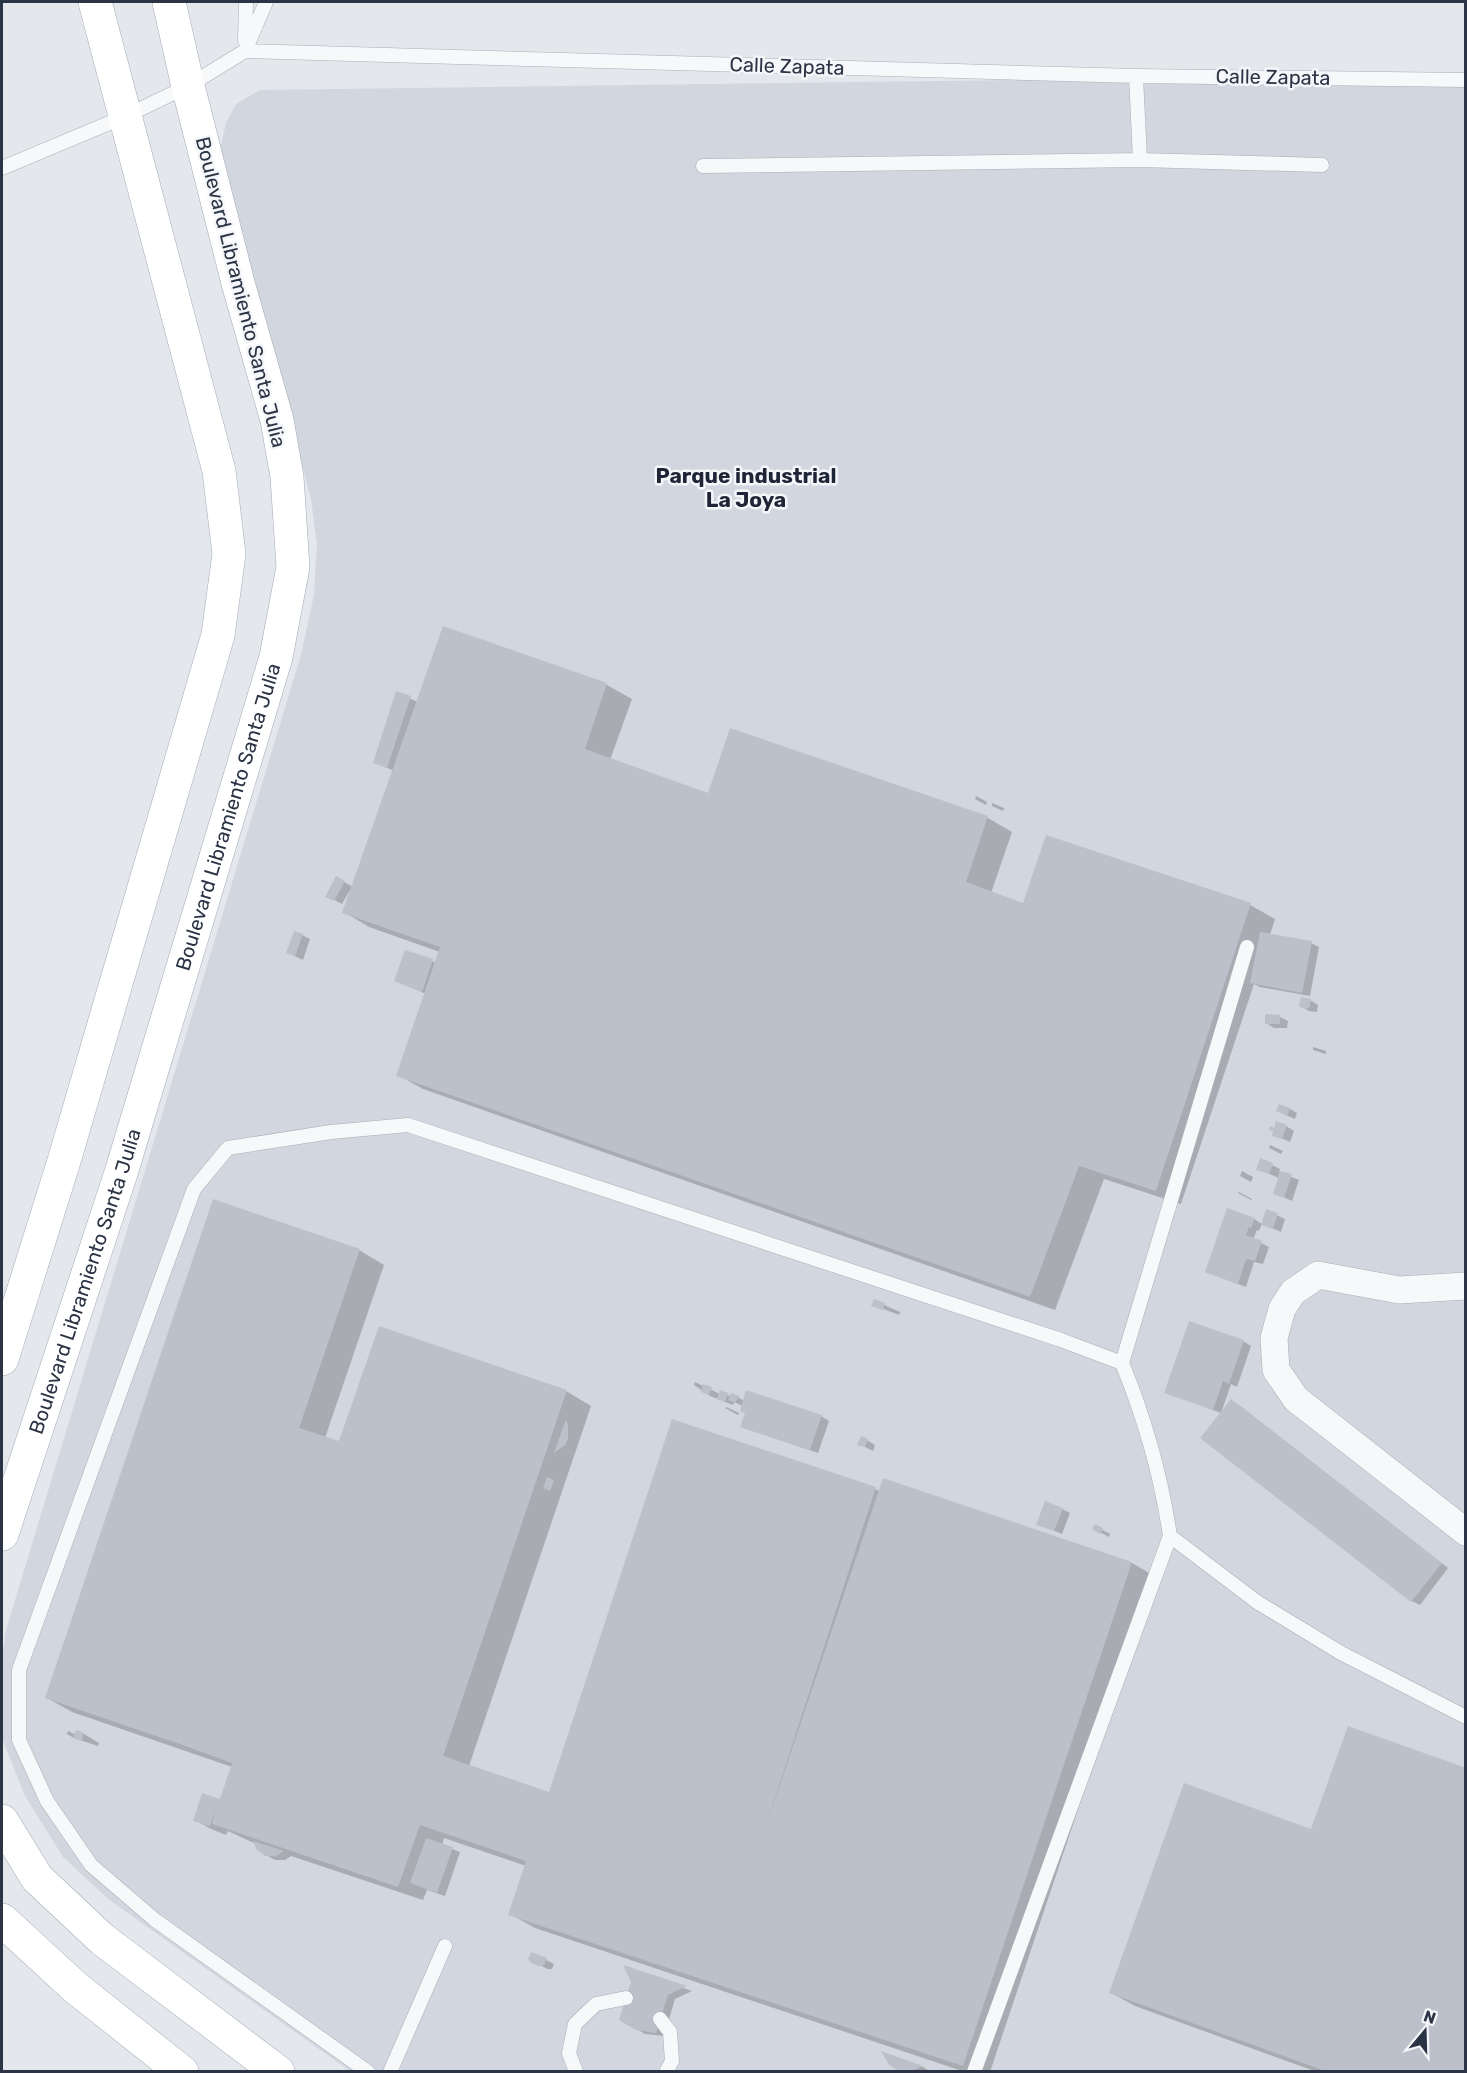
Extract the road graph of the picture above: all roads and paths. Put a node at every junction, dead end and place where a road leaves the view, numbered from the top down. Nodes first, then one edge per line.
1 (96, 2) edge
2 (169, 2) edge
3 (246, 2) edge
4 (266, 2) edge
5 (245, 51) junction
6 (1136, 76) junction
7 (1466, 80) edge
8 (188, 86) junction
9 (126, 116) junction
10 (1140, 160) junction
11 (1322, 165) dead end
12 (703, 166) dead end
13 (2, 168) edge
14 (1247, 947) dead end
15 (1466, 1286) edge
16 (2, 1359) edge
17 (1122, 1363) junction
18 (1466, 1532) edge
19 (2, 1534) edge
20 (1170, 1536) junction
21 (1466, 1718) edge
22 (2, 1821) edge
23 (2, 1920) edge
24 (445, 1946) dead end
25 (626, 1998) dead end
26 (660, 2019) dead end
27 (182, 2072) edge
28 (278, 2072) edge
29 (368, 2072) edge
30 (390, 2072) edge
31 (576, 2072) edge
32 (666, 2072) edge
33 (974, 2072) edge

1 - 9 main road
2 - 8 main road, Boulevard Libramiento Santa Julia
3 - 5 lane
4 - 5 lane
5 - 6 lane, Calle Zapata
5 - 8 lane
6 - 7 lane, Calle Zapata
6 - 10 lane
8 - 9 lane
8 - 19 main road, Boulevard Libramiento Santa Julia
9 - 13 lane
9 - 16 main road
10 - 11 lane
10 - 12 lane
14 - 17 lane
15 - 18 street
17 - 20 lane
17 - 29 lane
20 - 21 lane
20 - 33 lane
22 - 28 main road
23 - 27 main road
24 - 30 lane
25 - 31 lane
26 - 32 lane

